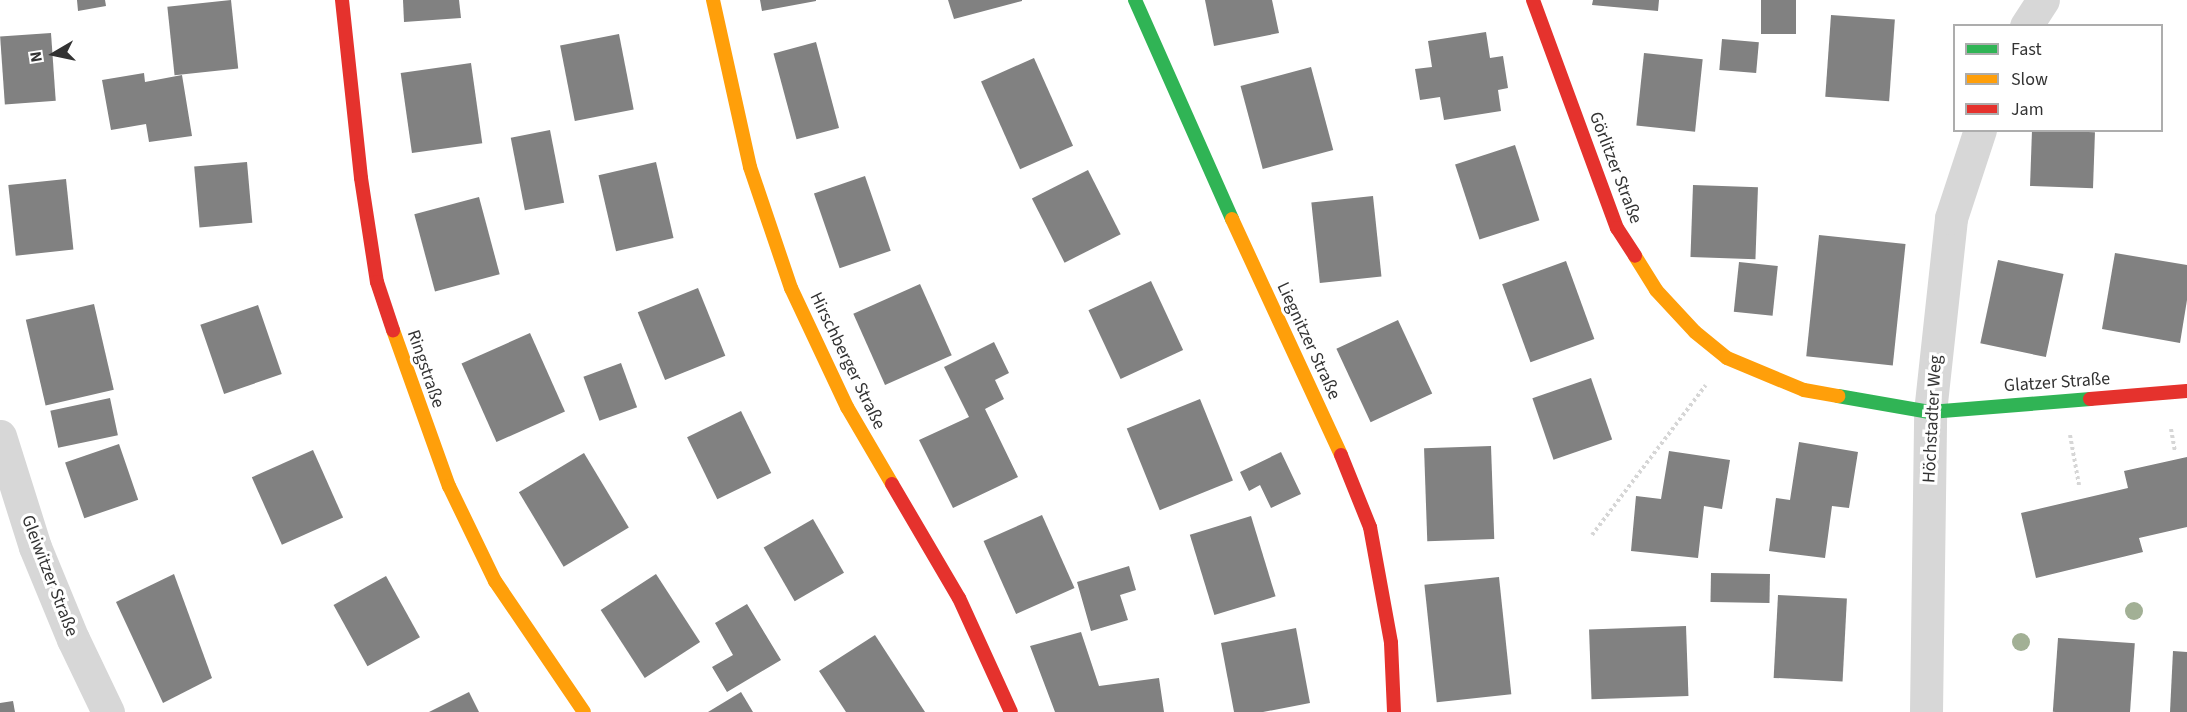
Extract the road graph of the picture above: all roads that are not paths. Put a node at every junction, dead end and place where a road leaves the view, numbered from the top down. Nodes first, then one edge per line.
1 (342, 0) edge
2 (713, 0) edge
3 (1135, 0) edge
4 (1533, 0) edge
5 (2043, 0) edge
6 (2027, 24) edge
7 (1979, 132) edge
8 (2187, 391) edge
9 (1930, 412) junction
10 (0, 436) edge
11 (108, 712) edge
12 (584, 712) edge
13 (1011, 712) edge
14 (1394, 712) edge
15 (1926, 712) edge

1 - 12 street, Ringstraße
2 - 13 street, Hirschberger Straße
3 - 14 street, Liegnitzer Straße
4 - 9 street, Görlitzer Straße
5 - 6 street
7 - 9 street, Höchstadter Weg
8 - 9 street, Glatzer Straße
9 - 15 street, Höchstadter Weg
10 - 11 street, Gleiwitzer Straße

